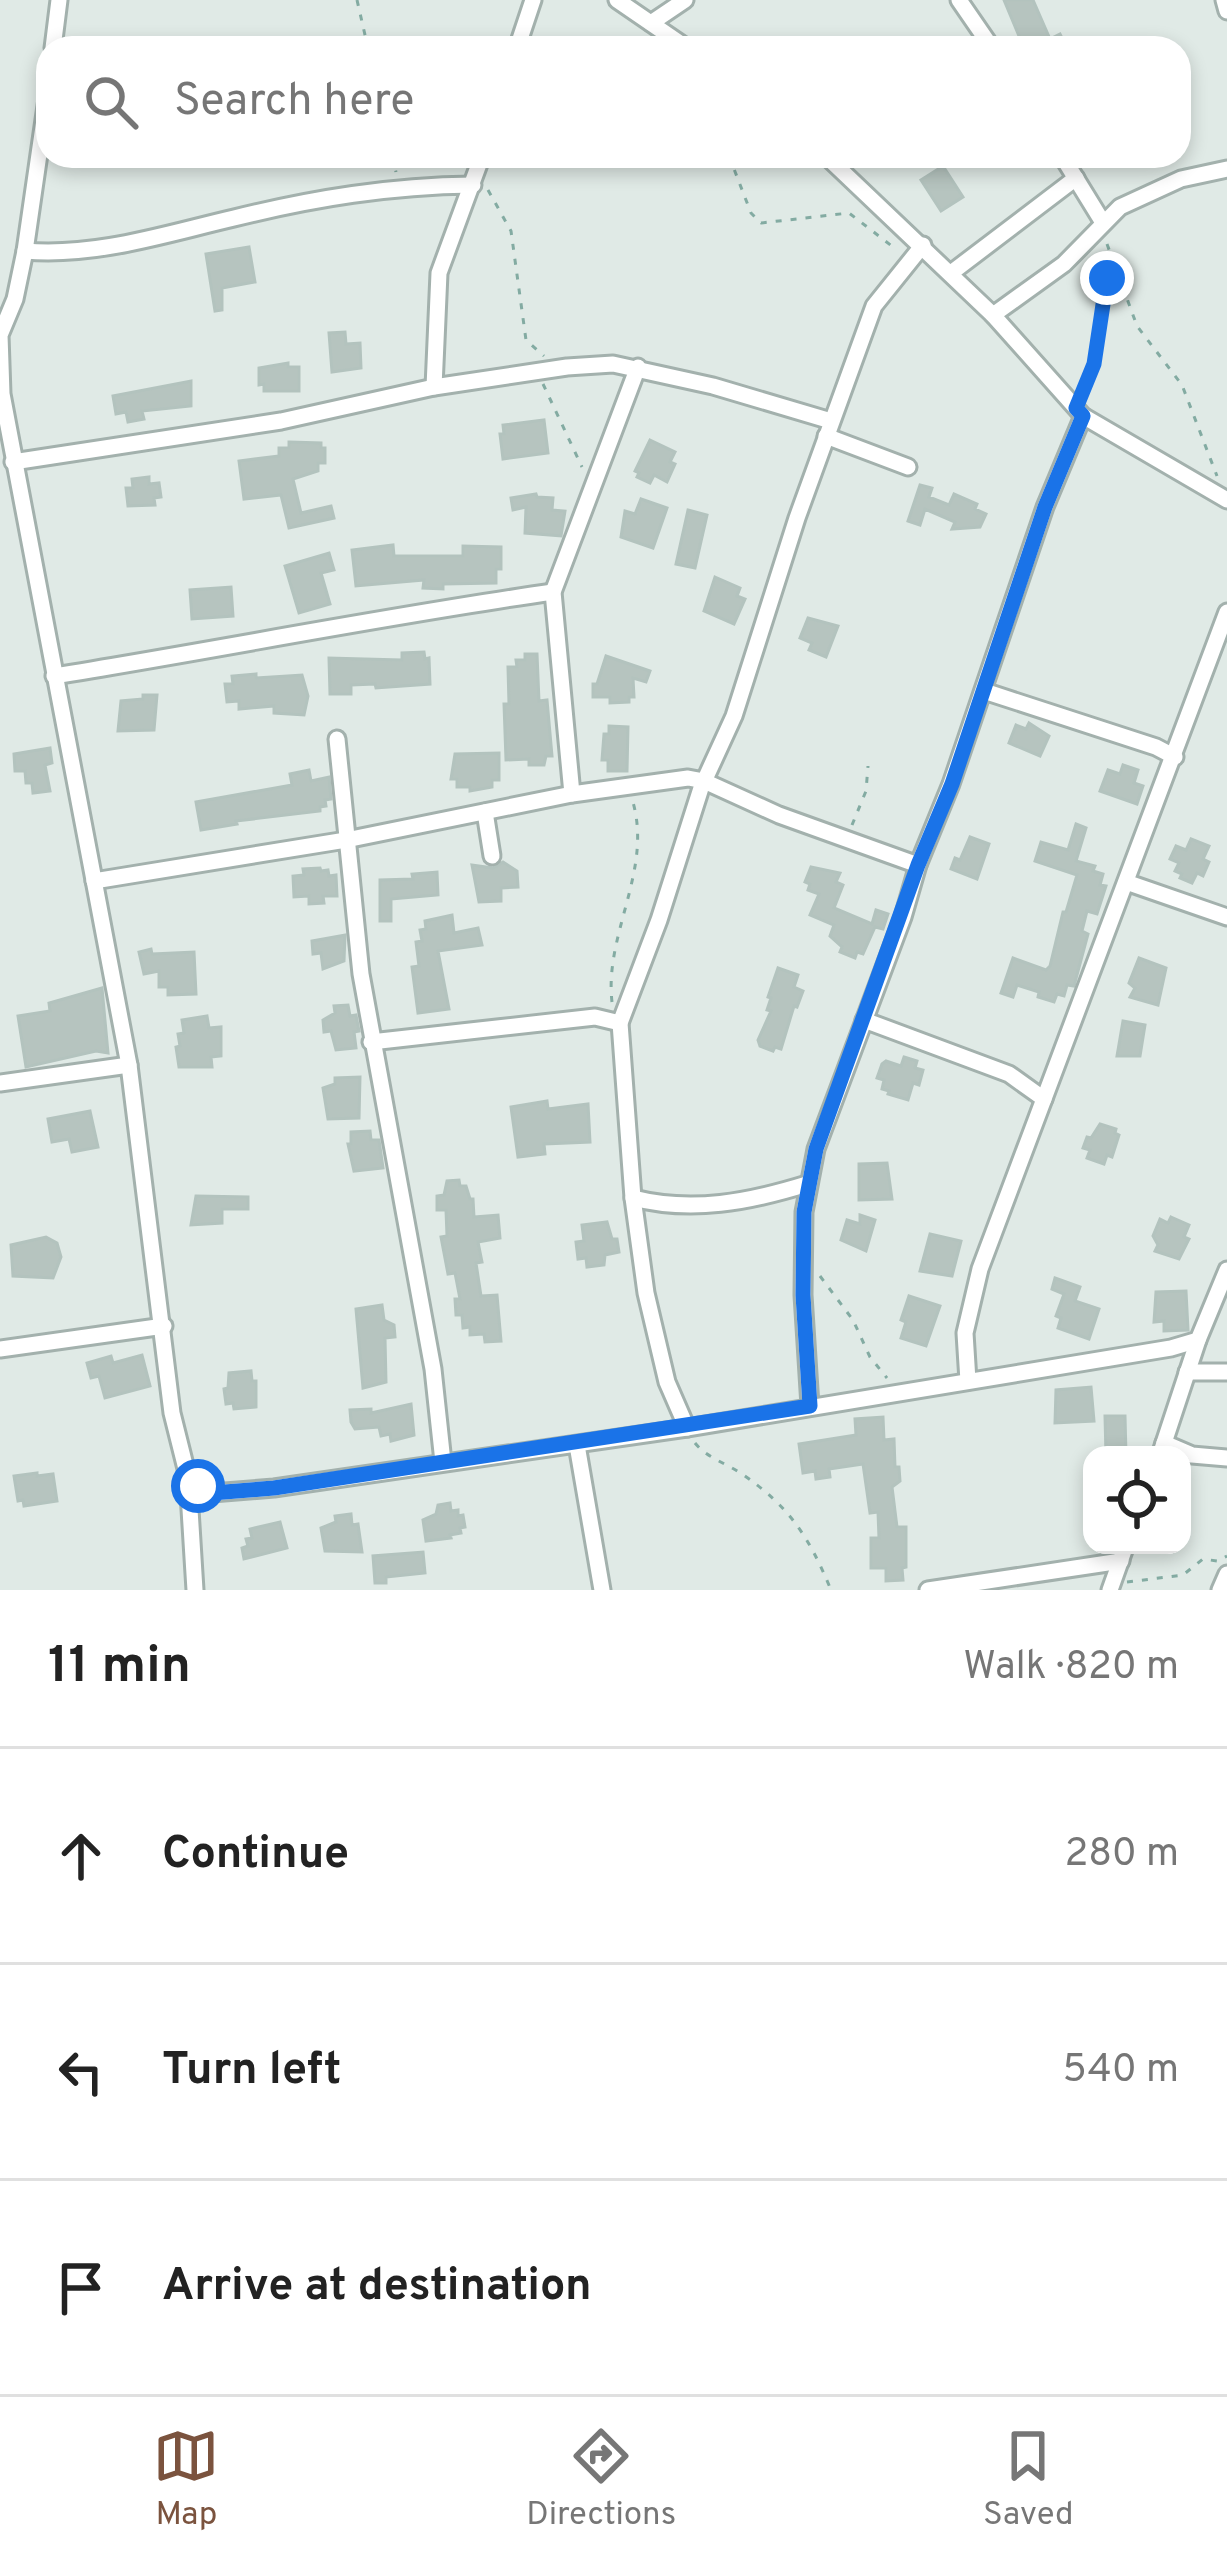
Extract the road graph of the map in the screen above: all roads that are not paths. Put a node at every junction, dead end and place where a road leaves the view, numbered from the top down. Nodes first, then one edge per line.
1 (59, 0) edge
2 (532, 0) edge
3 (617, 0) edge
4 (685, 0) edge
5 (959, 0) edge
6 (650, 22) junction
7 (54, 36) edge
8 (521, 36) edge
9 (669, 36) edge
10 (984, 36) edge
11 (37, 168) edge
12 (839, 168) edge
13 (1070, 168) edge
14 (1227, 170) edge
15 (478, 171) edge
16 (1076, 178) junction
17 (1102, 220) junction
18 (923, 245) junction
19 (25, 251) junction
20 (951, 273) junction
21 (993, 315) junction
22 (638, 367) junction
23 (434, 387) junction
24 (1079, 412) junction
25 (829, 428) junction
26 (13, 462) junction
27 (908, 467) dead end
28 (1224, 498) edge
29 (553, 592) junction
30 (1227, 612) edge
31 (54, 676) junction
32 (984, 692) junction
33 (337, 739) dead end
34 (1175, 757) junction
35 (704, 781) junction
36 (572, 794) junction
37 (484, 812) junction
38 (346, 840) junction
39 (492, 856) dead end
40 (918, 865) junction
41 (94, 881) junction
42 (1126, 881) junction
43 (1227, 917) edge
44 (863, 1020) junction
45 (620, 1023) junction
46 (371, 1042) junction
47 (130, 1065) junction
48 (0, 1083) edge
49 (1044, 1099) junction
50 (808, 1184) junction
51 (775, 1194) junction
52 (633, 1198) junction
53 (804, 1212) junction
54 (1227, 1270) edge
55 (164, 1326) junction
56 (1198, 1340) junction
57 (0, 1349) edge
58 (1187, 1372) junction
59 (1227, 1372) edge
60 (968, 1381) junction
61 (810, 1406) junction
62 (687, 1428) junction
63 (577, 1445) junction
64 (1163, 1446) edge
65 (1191, 1455) edge
66 (1227, 1458) edge
67 (443, 1462) junction
68 (188, 1477) junction
69 (1119, 1554) edge
70 (1124, 1554) edge
71 (1227, 1574) edge
72 (1112, 1585) edge
73 (195, 1590) edge
74 (602, 1590) edge
75 (928, 1590) edge
76 (1220, 1590) edge

1 - 7 street
2 - 8 street
3 - 6 street
4 - 6 street
5 - 10 street
6 - 9 street
11 - 19 street
12 - 18 street
13 - 16 street
14 - 17 street
15 - 19 street
15 - 23 street
16 - 17 street
16 - 20 street
17 - 21 street
18 - 20 street
18 - 25 street
19 - 26 street
20 - 21 street
21 - 24 street
22 - 23 street
22 - 25 street
22 - 29 street
23 - 26 street
24 - 28 street
24 - 32 street
25 - 27 street
25 - 35 street
26 - 31 street
29 - 31 street
29 - 36 street
30 - 34 street
31 - 41 street
32 - 34 street
32 - 40 street
33 - 38 street
34 - 42 street
35 - 36 street
35 - 40 street
35 - 45 street
36 - 37 street
37 - 38 street
37 - 39 street
38 - 41 street
38 - 46 street
40 - 44 street
41 - 47 street
42 - 43 street
42 - 49 street
44 - 49 street
44 - 50 street
45 - 46 street
45 - 52 street
46 - 67 street
47 - 48 street
47 - 55 street
49 - 60 street
50 - 51 street
50 - 53 street
51 - 52 street
51 - 53 street
52 - 62 street
53 - 61 street
54 - 56 street
55 - 57 street
55 - 68 street
56 - 58 street
56 - 60 street
58 - 59 street
58 - 64 street
60 - 61 street
61 - 62 street
62 - 63 street
63 - 67 street
63 - 74 street
65 - 66 street
67 - 68 street
68 - 73 street
69 - 75 street
70 - 72 street
71 - 76 street

